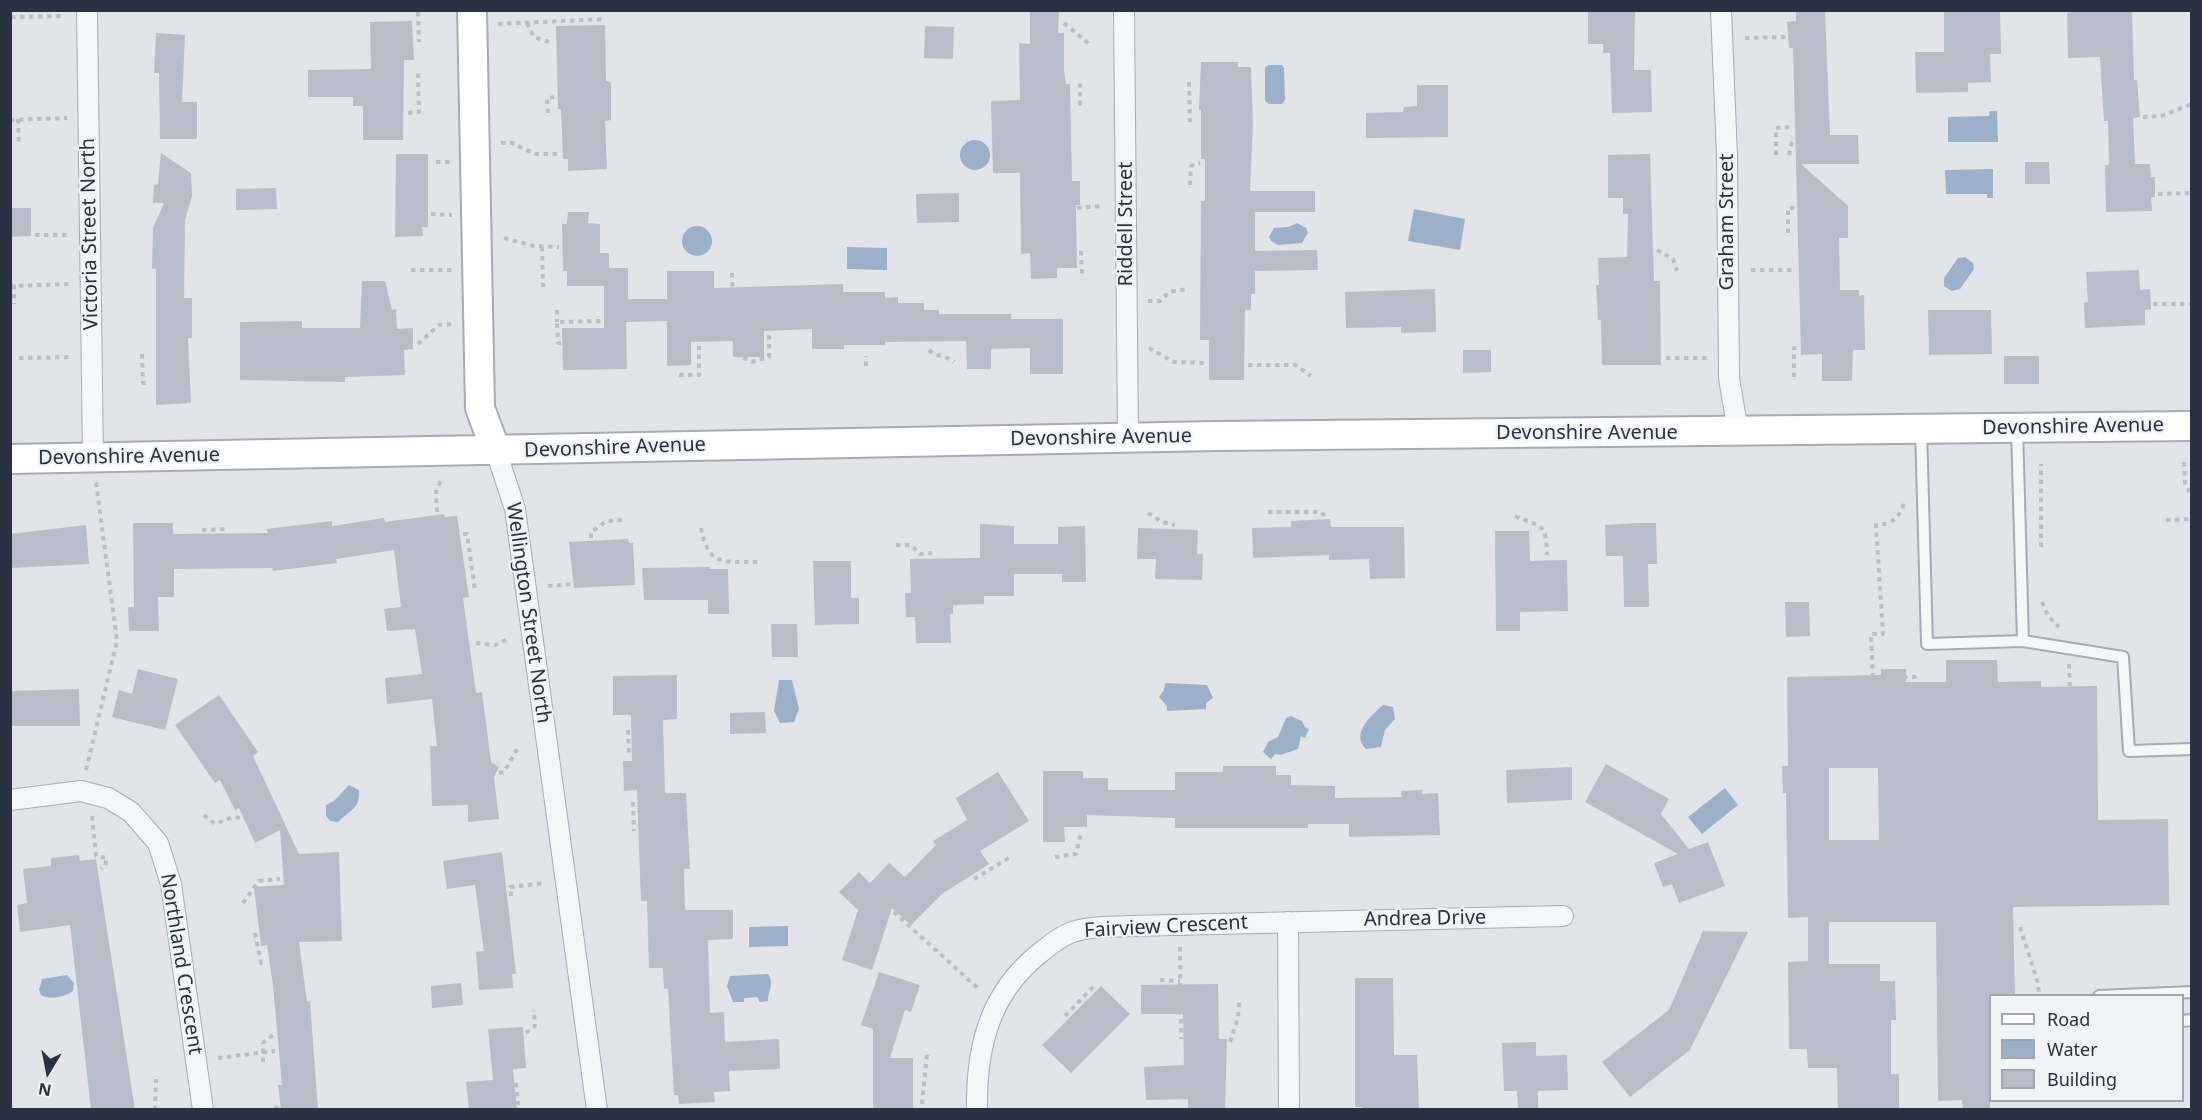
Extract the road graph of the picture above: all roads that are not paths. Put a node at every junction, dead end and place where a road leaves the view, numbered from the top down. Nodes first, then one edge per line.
1 (87, 10) edge
2 (1124, 10) edge
3 (1721, 10) edge
4 (472, 17) edge
5 (2192, 426) edge
6 (1921, 428) junction
7 (2017, 428) junction
8 (1738, 432) junction
9 (1128, 437) junction
10 (496, 451) junction
11 (93, 457) junction
12 (10, 459) edge
13 (2023, 641) junction
14 (2192, 749) edge
15 (10, 801) edge
16 (1563, 916) dead end
17 (1288, 922) junction
18 (2192, 993) edge
19 (2161, 994) edge
20 (202, 1110) edge
21 (597, 1110) edge
22 (977, 1110) edge
23 (1289, 1110) edge

1 - 11 street, Victoria Street North
2 - 9 street, Riddell Street
3 - 8 street, Graham Street
4 - 10 main road, Wellington Street North
5 - 7 main road, Devonshire Avenue
6 - 7 main road, Devonshire Avenue
6 - 8 main road, Devonshire Avenue
6 - 13 lane
7 - 13 lane
8 - 9 main road, Devonshire Avenue
9 - 10 main road, Devonshire Avenue
10 - 11 main road, Devonshire Avenue
10 - 21 street, Wellington Street North
11 - 12 main road, Devonshire Avenue
13 - 14 lane
15 - 20 street, Northland Crescent
16 - 17 street, Andrea Drive
17 - 22 street, Fairview Crescent
17 - 23 street
18 - 19 lane

